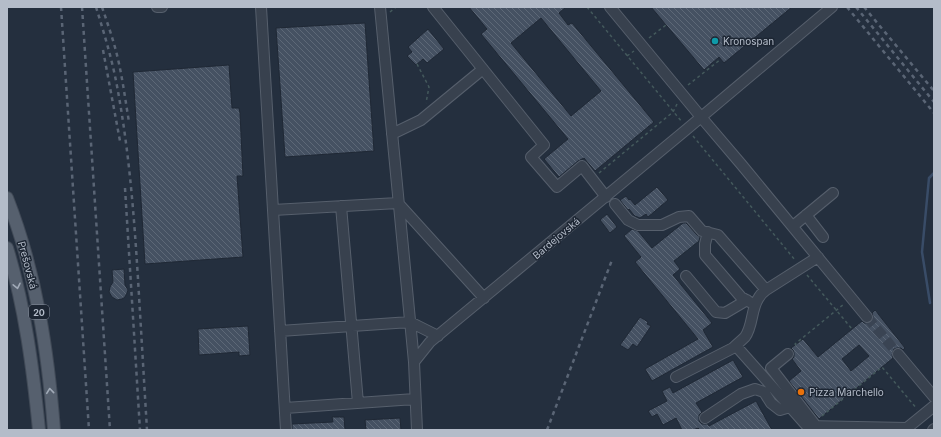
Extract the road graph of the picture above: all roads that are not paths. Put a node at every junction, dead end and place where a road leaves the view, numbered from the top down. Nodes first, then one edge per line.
1 (157, 7) edge
2 (162, 7) edge
3 (261, 7) edge
4 (380, 7) edge
5 (433, 7) edge
6 (610, 7) edge
7 (832, 7) edge
8 (483, 69) junction
9 (701, 118) junction
10 (392, 134) junction
11 (833, 193) dead end
12 (606, 197) junction
13 (7, 198) edge
14 (398, 203) junction
15 (614, 204) dead end
16 (341, 206) junction
17 (273, 210) junction
18 (806, 215) junction
19 (793, 226) junction
20 (708, 232) junction
21 (823, 237) dead end
22 (7, 248) edge
23 (818, 257) junction
24 (686, 276) dead end
25 (766, 290) junction
26 (484, 298) junction
27 (751, 303) junction
28 (867, 317) tunnel mouth
29 (410, 322) junction
30 (352, 326) junction
31 (280, 331) junction
32 (438, 336) junction
33 (736, 346) junction
34 (788, 354) dead end
35 (898, 354) tunnel mouth
36 (414, 362) junction
37 (676, 377) dead end
38 (934, 398) edge
39 (415, 399) junction
40 (358, 403) junction
41 (934, 406) edge
42 (790, 407) junction
43 (285, 408) junction
44 (704, 418) dead end
45 (811, 426) edge
46 (906, 429) edge
47 (39, 430) edge
48 (54, 430) edge
49 (286, 430) edge
50 (417, 430) edge
51 (919, 430) edge

1 - 2 street
3 - 17 street
4 - 10 street
5 - 8 street
6 - 9 street
7 - 9 street, Bardejovská
8 - 10 street
8 - 12 street
9 - 12 street, Bardejovská
9 - 19 street
10 - 14 street
11 - 18 street
12 - 26 street, Bardejovská
48 -> 13 main road, Prešovská / 20
14 - 16 street
14 - 26 street
14 - 29 street
15 - 20 street
16 - 17 street
16 - 30 street
17 - 31 street
18 - 19 street
18 - 21 street
19 - 23 street
20 - 25 street
20 - 27 street
22 -> 47 main road, Prešovská / 20
23 - 25 street
23 - 28 street
24 - 27 street
25 - 27 street
26 - 32 street, Bardejovská
27 - 33 street
29 - 30 street
29 - 32 street
29 - 36 street
30 - 31 street
30 - 40 street
31 - 43 street
32 - 36 street, Bardejovská
33 - 37 street
33 - 42 street
34 - 45 street
35 - 38 street
36 - 39 street
39 - 40 street
39 - 50 street
40 - 43 street
41 - 46 street
42 - 44 street
42 - 45 street
43 - 49 street
45 - 46 street
46 - 51 street

